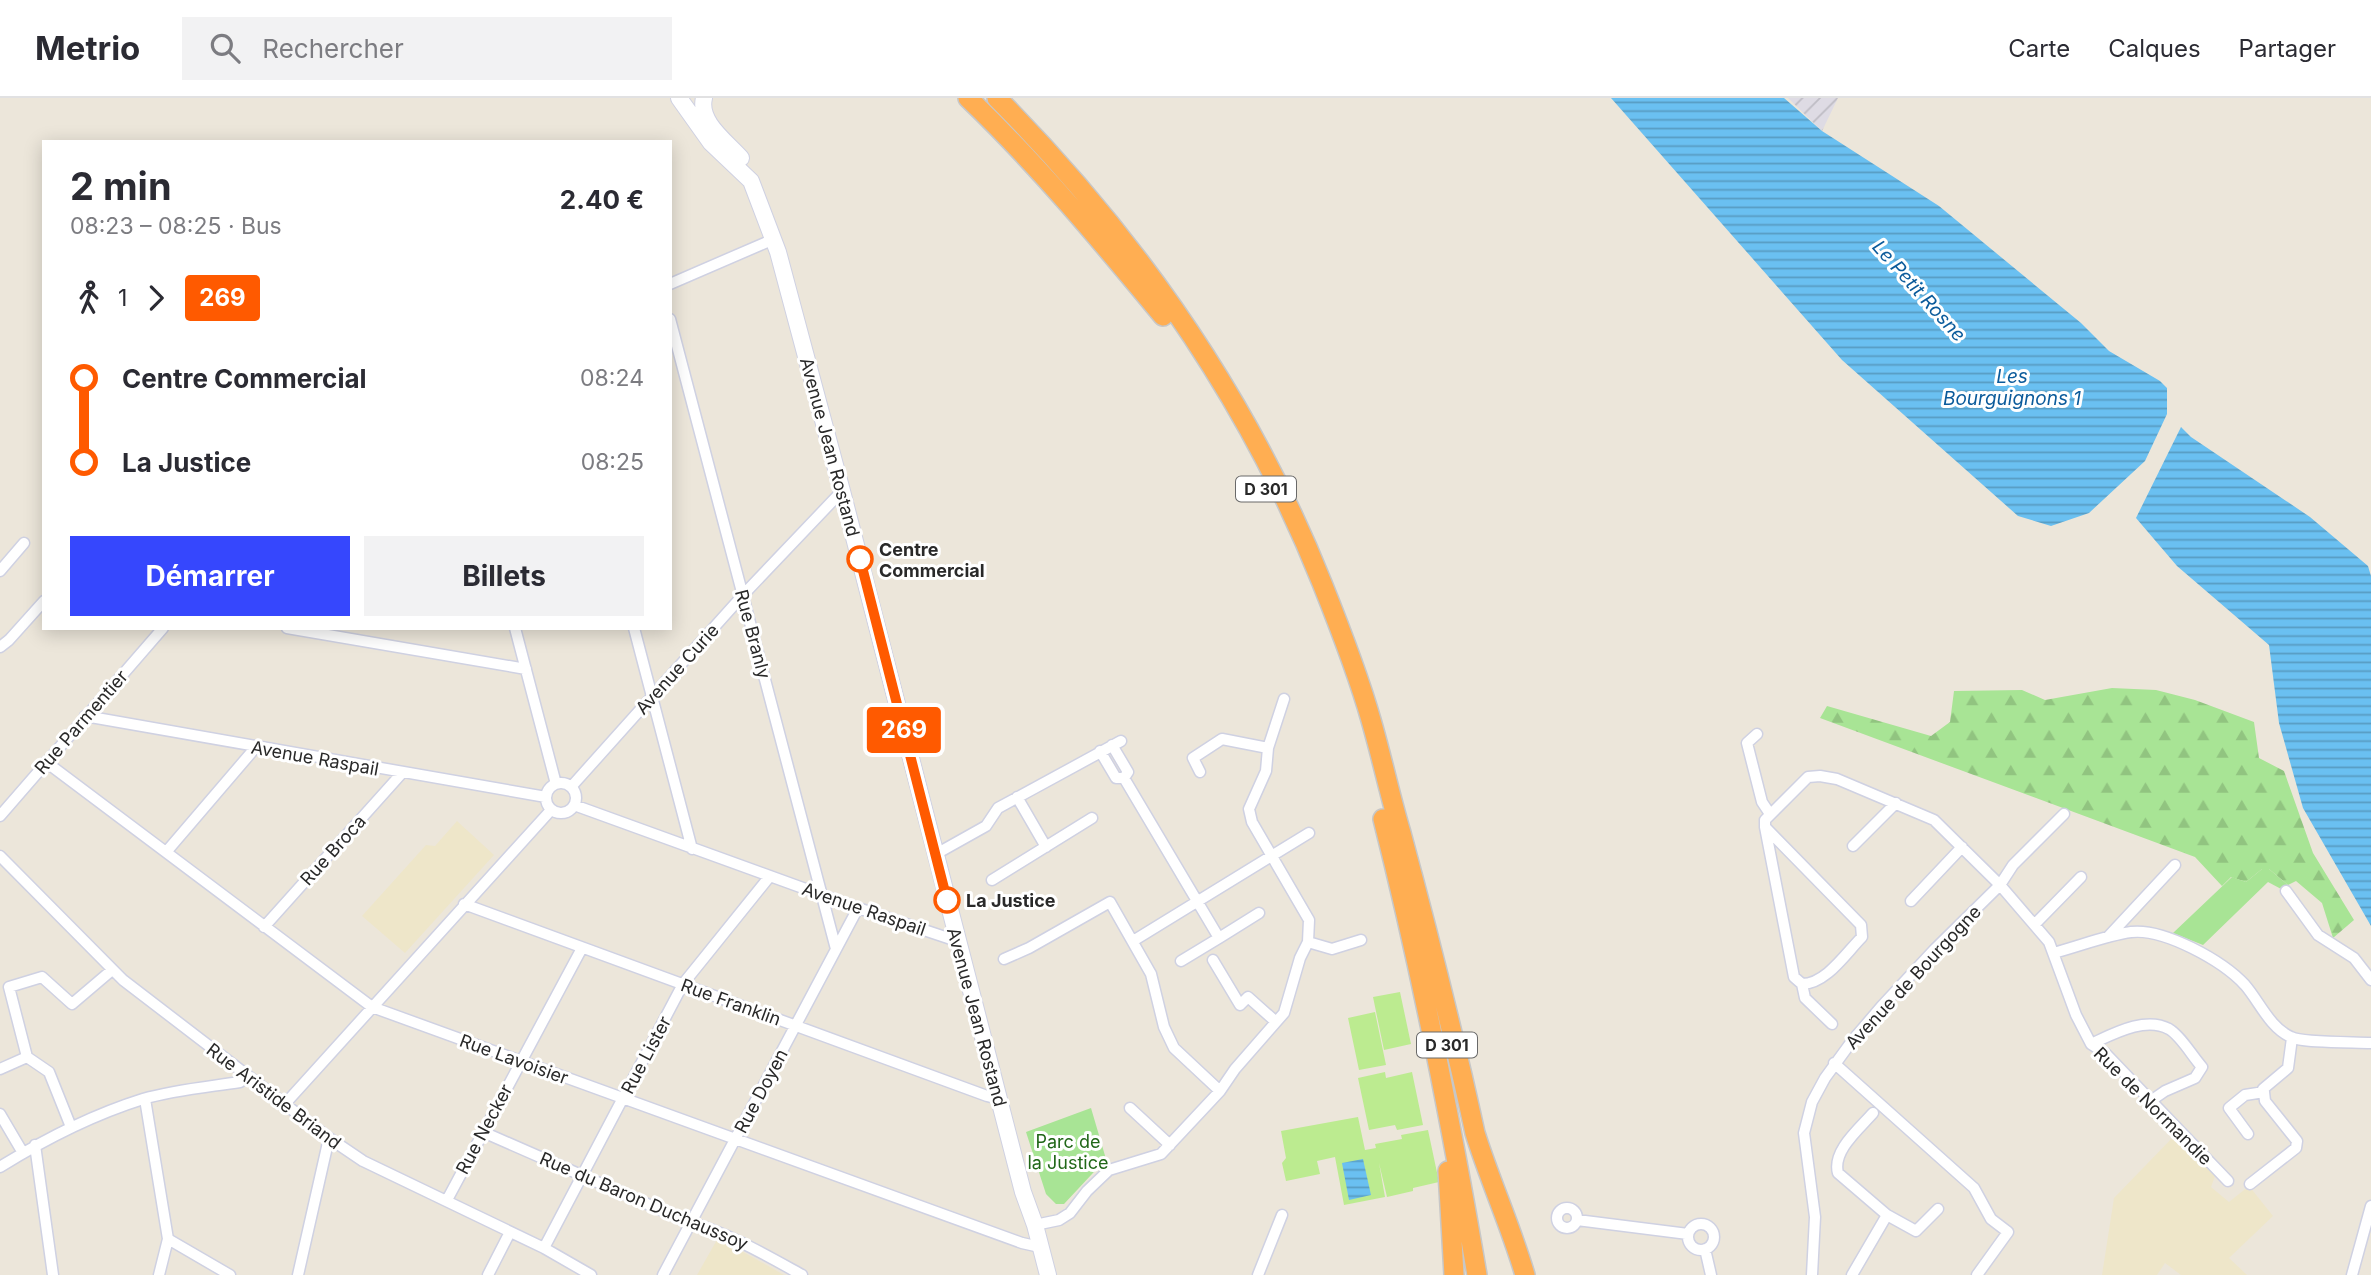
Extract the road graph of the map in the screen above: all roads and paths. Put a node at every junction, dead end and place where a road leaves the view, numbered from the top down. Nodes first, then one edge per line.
1 (679, 98) edge
2 (704, 98) edge
3 (968, 98) edge
4 (980, 98) edge
5 (997, 98) edge
6 (772, 234) junction
7 (672, 283) edge
8 (1163, 316) junction
9 (672, 327) edge
10 (842, 491) junction
11 (24, 543) dead end
12 (0, 571) edge
13 (743, 595) junction
14 (42, 603) edge
15 (161, 630) edge
16 (299, 630) edge
17 (516, 630) edge
18 (635, 630) edge
19 (0, 647) edge
20 (526, 669) junction
21 (652, 698) junction
22 (1284, 699) dead end
23 (85, 716) junction
24 (1757, 734) dead end
25 (256, 747) junction
26 (1268, 748) junction
27 (1100, 751) junction
28 (46, 762) junction
29 (1200, 772) dead end
30 (402, 773) junction
31 (1124, 778) junction
32 (556, 784) junction
33 (571, 787) junction
34 (546, 797) junction
35 (1017, 797) junction
36 (1896, 803) junction
37 (574, 805) junction
38 (551, 810) junction
39 (1770, 814) junction
40 (2064, 814) dead end
41 (0, 816) edge
42 (1396, 816) junction
43 (1092, 818) dead end
44 (1765, 827) junction
45 (1309, 833) dead end
46 (1853, 846) dead end
47 (1046, 847) junction
48 (1962, 847) junction
49 (692, 849) junction
50 (167, 851) junction
51 (936, 854) junction
52 (0, 856) edge
53 (1272, 856) junction
54 (2175, 865) dead end
55 (770, 876) junction
56 (2081, 877) dead end
57 (992, 880) dead end
58 (2000, 885) junction
59 (2286, 891) dead end
60 (821, 894) junction
61 (1198, 901) junction
62 (1911, 901) dead end
63 (464, 904) junction
64 (858, 908) junction
65 (1259, 913) dead end
66 (2035, 923) junction
67 (264, 927) junction
68 (1219, 938) junction
69 (2106, 939) junction
70 (1361, 940) dead end
71 (957, 941) junction
72 (1133, 941) junction
73 (1308, 942) junction
74 (582, 948) junction
75 (836, 949) junction
76 (2053, 953) junction
77 (1417, 958) junction
78 (1004, 959) dead end
79 (1213, 960) dead end
80 (1181, 961) dead end
81 (112, 970) junction
82 (2371, 980) edge
83 (683, 984) junction
84 (1802, 984) junction
85 (372, 1007) junction
86 (1275, 1021) junction
87 (1832, 1024) dead end
88 (796, 1026) junction
89 (2292, 1038) junction
90 (2371, 1043) edge
91 (2091, 1044) junction
92 (27, 1057) junction
93 (521, 1061) junction
94 (1834, 1063) junction
95 (0, 1069) edge
96 (247, 1076) junction
97 (1220, 1091) junction
98 (2264, 1092) junction
99 (145, 1099) junction
100 (623, 1099) junction
101 (999, 1099) junction
102 (2152, 1100) junction
103 (284, 1105) junction
104 (1129, 1108) dead end
105 (1873, 1113) dead end
106 (0, 1114) edge
107 (71, 1127) junction
108 (482, 1132) junction
109 (2248, 1134) dead end
110 (329, 1138) junction
111 (735, 1139) junction
112 (35, 1145) junction
113 (1170, 1145) junction
114 (23, 1153) junction
115 (0, 1167) edge
116 (581, 1175) junction
117 (2228, 1181) dead end
118 (2250, 1184) dead end
119 (447, 1200) junction
120 (2371, 1206) edge
121 (1938, 1209) dead end
122 (1282, 1215) dead end
123 (1887, 1215) junction
124 (1577, 1220) dead end
125 (692, 1223) junction
126 (1035, 1225) junction
127 (510, 1232) junction
128 (1688, 1234) junction
129 (168, 1239) junction
130 (1040, 1247) junction
131 (544, 1248) junction
132 (1705, 1250) junction
133 (585, 1273) edge
134 (53, 1275) edge
135 (159, 1275) edge
136 (230, 1275) edge
137 (298, 1275) edge
138 (488, 1275) edge
139 (663, 1275) edge
140 (802, 1275) edge
141 (1048, 1275) edge
142 (1258, 1275) edge
143 (1454, 1275) edge
144 (1477, 1275) edge
145 (1490, 1275) edge
146 (1525, 1275) edge
147 (1711, 1275) edge
148 (1812, 1275) edge
149 (1852, 1275) edge
150 (1977, 1275) edge
151 (2352, 1275) edge

1 - 6 street, Avenue Jean Rostand
2 - 6 street, Avenue Jean Rostand
3 - 8 highway
4 - 8 highway, D 301
5 - 42 highway, D 301
6 - 7 street
6 - 10 street, Avenue Jean Rostand
8 - 77 highway, D 301
9 - 13 street, Rue Branly
10 - 13 street, Avenue Curie
10 - 51 street, Avenue Jean Rostand
11 - 12 street
13 - 21 street, Avenue Curie
13 - 60 street, Rue Branly
14 - 19 street
15 - 23 street, Rue Parmentier
16 - 20 street
17 - 20 street
18 - 21 street
20 - 32 street
21 - 33 street, Avenue Curie
21 - 49 street
22 - 26 street
23 - 25 street, Avenue Raspail
23 - 28 street, Rue Parmentier
24 - 39 street
25 - 30 street, Avenue Raspail
25 - 50 street
26 - 29 street
26 - 53 street
27 - 31 street
27 - 31 street
27 - 35 street
28 - 41 street, Rue Parmentier
28 - 50 street, Rue Lavoisier
30 - 34 street, Avenue Raspail
30 - 67 street, Rue Broca
31 - 61 street
32 - 33 street
32 - 34 street
33 - 37 street
34 - 38 street
35 - 47 street
35 - 51 street
36 - 39 street, Rue de Normandie
36 - 46 street
36 - 48 street, Rue de Normandie
37 - 38 street
37 - 49 street, Avenue Raspail
38 - 63 street
39 - 44 street, Rue de Normandie
40 - 58 street, Avenue de Bourgogne
42 - 145 highway, D 301
42 - 146 highway
43 - 47 street
44 - 84 street
44 - 84 street
45 - 53 street
47 - 57 street
48 - 58 street, Rue de Normandie
48 - 62 street
49 - 55 street, Avenue Raspail
50 - 67 street, Rue Lavoisier
51 - 71 street, Avenue Jean Rostand
52 - 81 street, Rue Aristide Briand
53 - 61 street
53 - 73 street
54 - 69 street
55 - 60 street, Avenue Raspail
55 - 83 street, Rue Lister
56 - 66 street
58 - 66 street, Rue de Normandie
58 - 94 street, Avenue de Bourgogne
59 - 82 street
60 - 64 street, Avenue Raspail
60 - 75 street, Rue Branly
61 - 68 street
61 - 72 street
63 - 74 street, Rue Franklin
63 - 85 street
64 - 71 street, Avenue Raspail
64 - 75 street, Rue Doyen
65 - 68 street
66 - 76 street, Rue de Normandie
67 - 85 street, Rue Lavoisier
68 - 80 street
69 - 76 street
69 - 89 street
70 - 73 street
71 - 101 street, Avenue Jean Rostand
72 - 78 street
72 - 97 street
73 - 86 street
74 - 83 street, Rue Franklin
74 - 93 street, Rue Necker
75 - 88 street, Rue Doyen
76 - 91 street, Rue de Normandie
77 - 143 highway
77 - 144 highway, D 301
79 - 86 street
81 - 92 street
81 - 96 street, Rue Aristide Briand
83 - 88 street, Rue Franklin
83 - 100 street, Rue Lister
84 - 87 street
85 - 93 street, Rue Lavoisier
85 - 103 street
86 - 97 street
88 - 101 street, Rue Franklin
88 - 111 street, Rue Doyen
89 - 90 street
89 - 98 street
91 - 102 street, Rue de Normandie
91 - 102 street
92 - 95 street
92 - 107 street
93 - 100 street, Rue Lavoisier
93 - 108 street, Rue Necker
94 - 148 street, Avenue de Bourgogne
94 - 150 street
96 - 99 street
96 - 103 street, Rue Aristide Briand
97 - 113 street
98 - 109 street
98 - 118 street
99 - 107 street
99 - 129 street
100 - 111 street, Rue Lavoisier
100 - 116 street, Rue Lister
101 - 126 street, Avenue Jean Rostand
102 - 117 street, Rue de Normandie
103 - 110 street, Rue Aristide Briand
104 - 113 street
105 - 123 street
106 - 114 street
107 - 112 street
108 - 116 street, Rue du Baron Duchaussoy
108 - 119 street, Rue Necker
110 - 119 street, Rue Aristide Briand
110 - 137 street
111 - 125 street, Rue Doyen
111 - 130 street, Rue Lavoisier
112 - 114 street
112 - 134 street
113 - 126 street
114 - 115 street
116 - 125 street, Rue du Baron Duchaussoy
116 - 131 street, Rue Lister
119 - 127 street, Rue Aristide Briand
120 - 151 street
121 - 123 street
122 - 142 street
123 - 149 street
124 - 128 street
125 - 139 street, Rue Doyen
125 - 140 street, Rue du Baron Duchaussoy
126 - 130 street, Avenue Jean Rostand
127 - 131 street, Rue Aristide Briand
127 - 138 street
128 - 132 street
128 - 132 street
129 - 135 street
129 - 136 street
130 - 141 street, Avenue Jean Rostand
131 - 133 street, Rue Aristide Briand
132 - 147 street

